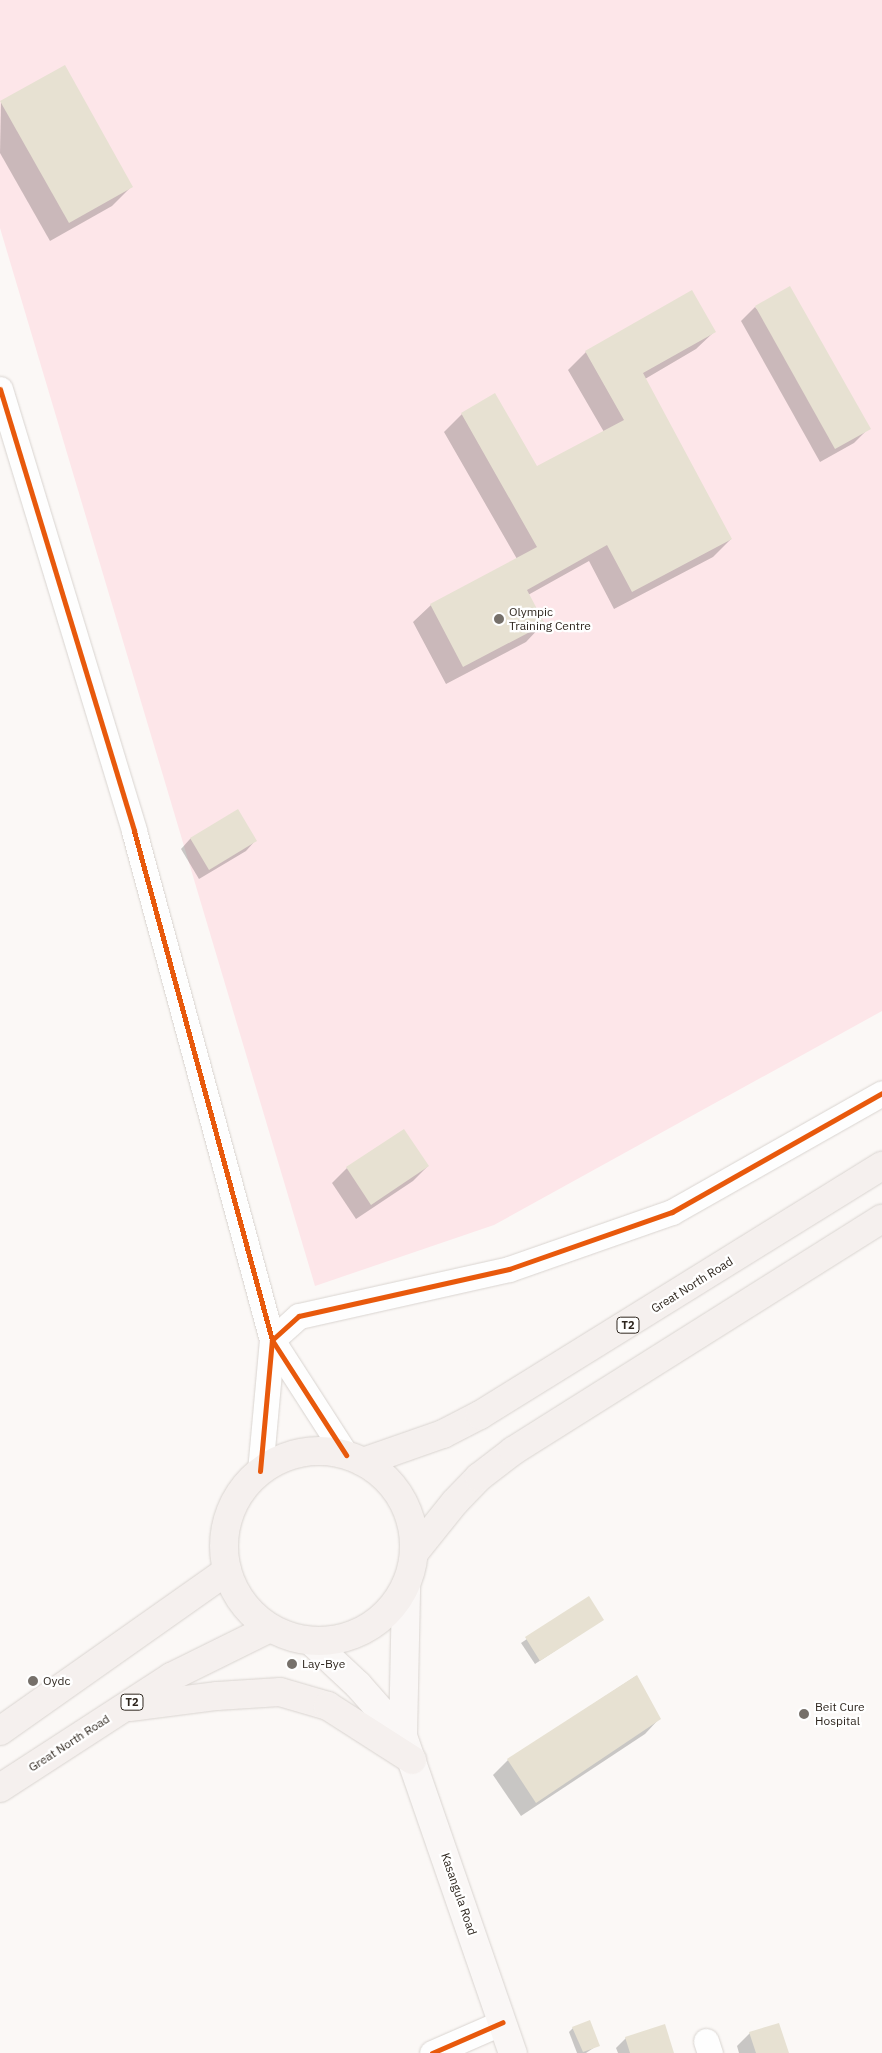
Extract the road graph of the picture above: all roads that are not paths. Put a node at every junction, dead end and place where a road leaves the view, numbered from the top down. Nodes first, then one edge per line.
1 (0, 389) edge
2 (882, 1092) edge
3 (882, 1166) edge
4 (882, 1218) edge
5 (272, 1340) junction
6 (355, 1458) junction
7 (260, 1471) junction
8 (414, 1553) junction
9 (227, 1571) junction
10 (406, 1587) junction
11 (270, 1628) junction
12 (311, 1641) junction
13 (121, 1708) junction
14 (0, 1732) edge
15 (408, 1748) junction
16 (0, 1788) edge
17 (503, 2022) junction
18 (432, 2053) edge
19 (513, 2053) edge

1 - 5 street
2 - 5 street
3 - 6 main road, Great North Road / T2
4 - 8 main road, T2
5 - 6 street
5 - 7 street
6 - 7 main road, T2
6 - 8 main road, T2
7 - 9 main road, T2
8 - 10 main road, T2
9 - 11 main road, T2
9 - 14 main road
10 - 12 main road, T2
10 - 15 main road, Kasangula Road
11 - 12 main road, T2
11 - 13 main road, Great North Road / T2
12 - 15 main road, Kasangula Road
13 - 15 main road
13 - 16 main road, Great North Road / T2
15 - 17 main road, Kasangula Road
17 - 18 street
17 - 19 main road, Kasangula Road

